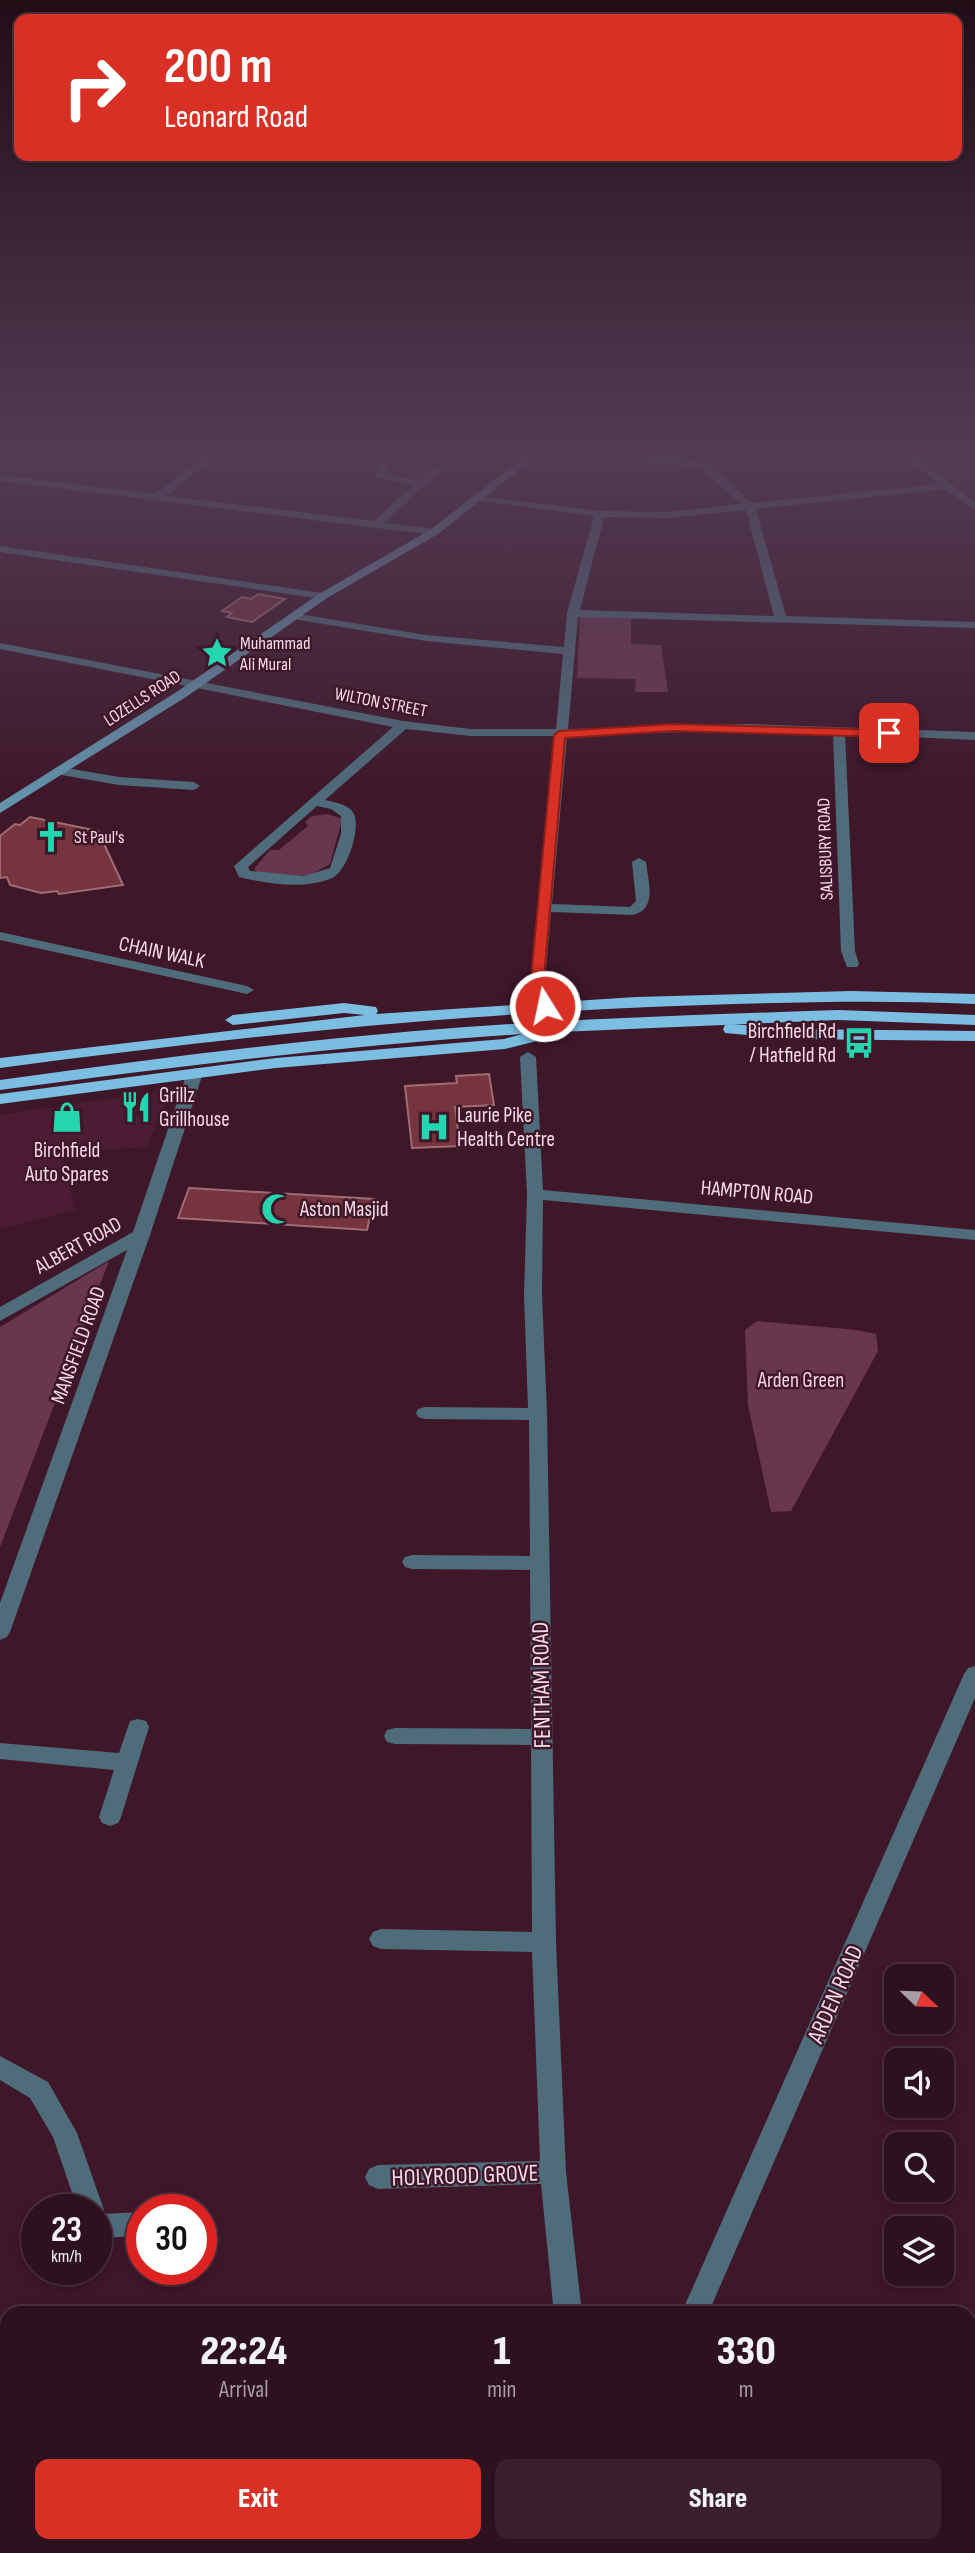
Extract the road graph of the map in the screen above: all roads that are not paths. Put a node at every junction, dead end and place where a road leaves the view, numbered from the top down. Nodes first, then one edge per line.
1 (118, 566) edge
2 (375, 566) edge
3 (586, 566) edge
4 (766, 566) edge
5 (323, 596) junction
6 (573, 613) junction
7 (293, 615) junction
8 (781, 619) junction
9 (975, 625) edge
10 (3, 648) edge
11 (569, 651) junction
12 (198, 683) junction
13 (403, 725) junction
14 (839, 731) junction
15 (559, 735) junction
16 (975, 736) edge
17 (162, 769) dead end
18 (61, 771) junction
19 (152, 782) junction
20 (194, 786) dead end
21 (0, 794) edge
22 (15, 799) junction
23 (315, 802) junction
24 (0, 809) edge
25 (639, 862) dead end
26 (546, 908) junction
27 (0, 936) edge
28 (852, 964) dead end
29 (214, 984) junction
30 (975, 988) edge
31 (247, 990) dead end
32 (199, 998) dead end
33 (688, 999) junction
34 (975, 999) edge
35 (545, 1006) junction
36 (411, 1015) junction
37 (975, 1020) edge
38 (634, 1022) junction
39 (572, 1026) junction
40 (975, 1036) edge
41 (0, 1053) edge
42 (528, 1057) dead end
43 (0, 1063) edge
44 (195, 1073) junction
45 (0, 1084) edge
46 (0, 1099) edge
47 (535, 1194) junction
48 (141, 1235) junction
49 (975, 1235) edge
50 (0, 1315) edge
51 (425, 1413) dead end
52 (538, 1414) junction
53 (412, 1562) dead end
54 (540, 1563) junction
55 (0, 1632) edge
56 (975, 1674) edge
57 (138, 1727) dead end
58 (395, 1736) dead end
59 (541, 1737) junction
60 (0, 1751) edge
61 (125, 1762) junction
62 (110, 1817) dead end
63 (382, 1939) dead end
64 (544, 1942) junction
65 (0, 2067) edge
66 (553, 2172) junction
67 (378, 2177) dead end
68 (85, 2194) edge
69 (567, 2306) edge
70 (698, 2306) edge

1 - 5 street
2 - 5 main road, LOZELLS ROAD
3 - 6 street
4 - 8 street
5 - 7 main road, LOZELLS ROAD
6 - 8 street
6 - 11 street
7 - 11 street
7 - 12 main road, LOZELLS ROAD
8 - 9 street
10 - 12 street, WILTON STREET
11 - 15 street
12 - 13 street, WILTON STREET
12 - 18 main road, LOZELLS ROAD
13 - 15 street, WILTON STREET
13 - 23 street
14 - 15 street, WILTON STREET
14 - 16 street, WILTON STREET
14 - 28 street, SALISBURY ROAD
15 - 26 street
17 - 19 street
18 - 19 street
18 - 22 main road, LOZELLS ROAD
19 - 20 street
21 - 22 main road
22 - 24 main road, LOZELLS ROAD
23 - 23 street
25 - 26 street
26 - 35 street
27 - 29 street, CHAIN WALK
29 - 31 street, CHAIN WALK
29 - 32 street, CHAIN WALK
30 - 33 highway
33 - 34 highway
33 - 35 highway
35 - 36 highway
36 - 41 highway
36 - 43 highway
37 - 38 highway
38 - 39 highway
38 - 40 highway
39 - 44 highway
39 - 45 highway
42 - 47 street, FENTHAM ROAD
44 - 46 highway
44 - 48 street, MANSFIELD ROAD
47 - 49 street, HAMPTON ROAD
47 - 52 street, FENTHAM ROAD
48 - 50 street, ALBERT ROAD
48 - 55 street, MANSFIELD ROAD
51 - 52 street
52 - 54 street, FENTHAM ROAD
53 - 54 street
54 - 59 street, FENTHAM ROAD
56 - 70 street, ARDEN ROAD
57 - 61 street
58 - 59 street
59 - 64 street, FENTHAM ROAD
60 - 61 street
61 - 62 street
63 - 64 street
64 - 66 street, FENTHAM ROAD
65 - 68 street
66 - 67 street, HOLYROOD GROVE
66 - 69 street, FENTHAM ROAD

